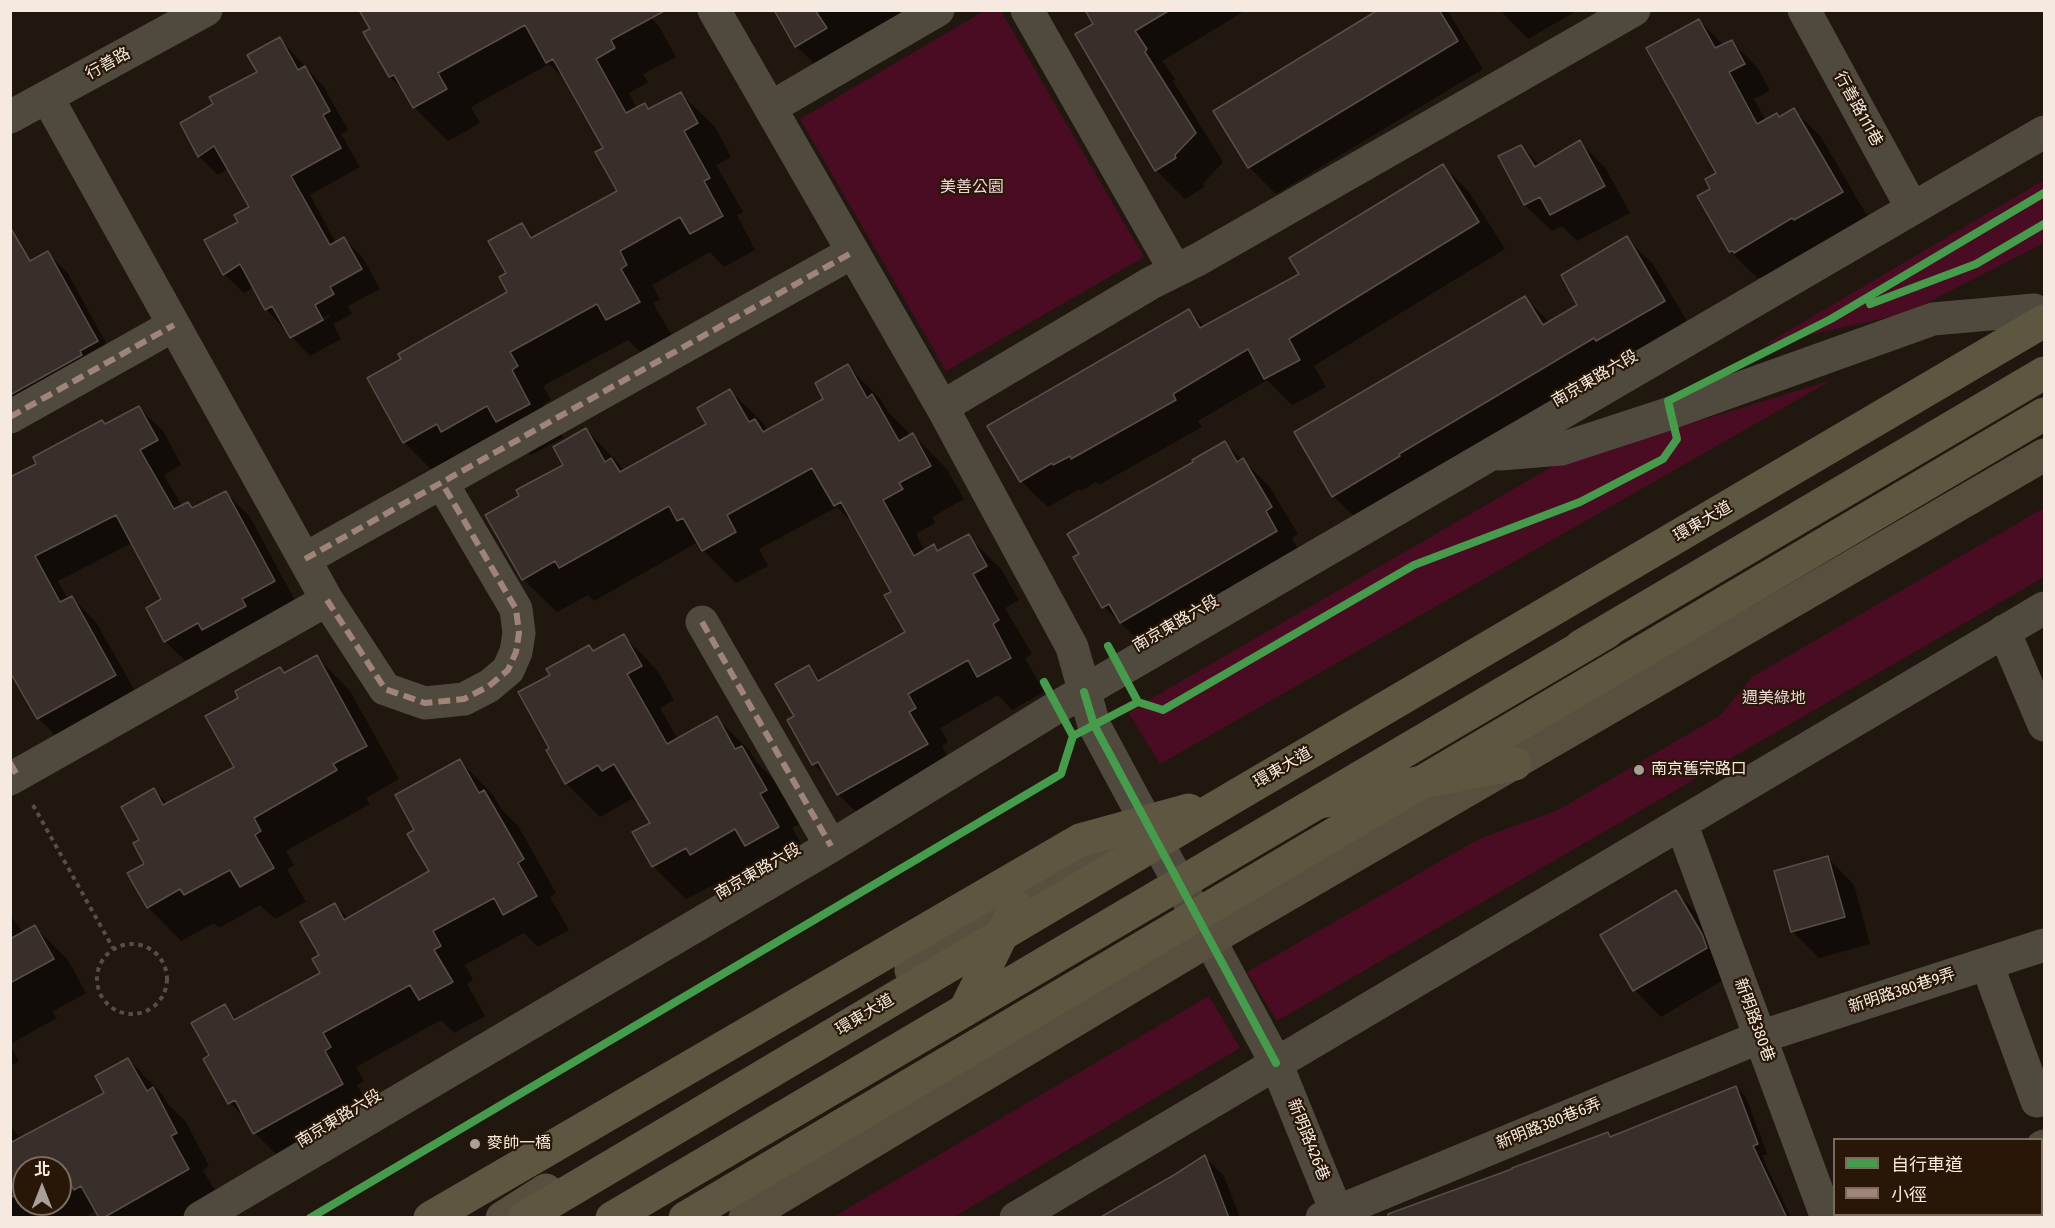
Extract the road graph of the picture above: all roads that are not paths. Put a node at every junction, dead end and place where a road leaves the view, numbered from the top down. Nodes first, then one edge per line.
1 (714, 10) edge
2 (938, 10) edge
3 (1027, 10) edge
4 (1634, 10) edge
5 (1804, 10) edge
6 (205, 11) edge
7 (47, 97) junction
8 (770, 108) junction
9 (10, 117) edge
10 (2044, 132) edge
11 (1912, 208) junction
12 (853, 252) junction
13 (1175, 270) junction
14 (2041, 312) edge
15 (174, 325) junction
16 (2044, 373) edge
17 (942, 407) junction
18 (2044, 414) edge
19 (10, 417) edge
20 (1492, 455) junction
21 (2044, 455) edge
22 (442, 483) junction
23 (305, 559) junction
24 (1761, 580) junction
25 (327, 600) junction
26 (2044, 608) edge
27 (702, 622) dead end
28 (2004, 631) junction
29 (1084, 692) junction
30 (2044, 725) edge
31 (1515, 764) junction
32 (13, 772) edge
33 (1232, 798) junction
34 (1313, 804) junction
35 (1681, 823) junction
36 (1150, 828) junction
37 (831, 846) junction
38 (1179, 882) junction
39 (1016, 906) junction
40 (1210, 940) junction
41 (2044, 945) edge
42 (1987, 964) junction
43 (967, 1006) junction
44 (1760, 1037) junction
45 (1276, 1063) junction
46 (2037, 1101) dead end
47 (1333, 1215) edge
48 (200, 1218) edge
49 (430, 1218) edge
50 (502, 1218) edge
51 (524, 1218) edge
52 (606, 1218) edge
53 (612, 1218) edge
54 (685, 1218) edge
55 (745, 1218) edge
56 (1016, 1218) edge
57 (1827, 1218) edge

1 - 8 street, 新明路426巷
2 - 8 street
3 - 13 street
4 - 13 street
5 - 11 street, 行善路111巷
6 - 7 street, 行善路
7 - 9 street, 行善路
7 - 15 street
8 - 12 street, 新明路426巷
10 - 11 street, 南京東路六段
11 - 20 street, 南京東路六段
12 - 17 street, 新明路426巷
12 - 22 street
13 - 17 street
14 - 20 street
14 - 33 highway, 環東大道, bridge
14 - 36 main road
15 - 19 street
15 - 23 street
16 - 34 highway
17 - 29 street, 新明路426巷
18 - 24 highway, bridge
20 - 29 street, 南京東路六段
21 - 31 main road
22 - 23 street
22 - 25 street
23 - 25 street
24 - 53 highway, bridge
24 - 54 highway, bridge
25 - 32 street
26 - 28 street
27 - 37 street
28 - 30 street
28 - 35 street
29 - 36 street, 新明路426巷
29 - 37 street, 南京東路六段
31 - 34 highway
31 - 40 main road
33 - 49 highway, bridge
33 - 51 highway, 環東大道, bridge
34 - 38 highway
35 - 44 street, 新明路380巷
35 - 45 street
36 - 38 street, 新明路426巷
36 - 39 main road
37 - 48 street, 南京東路六段
38 - 40 street, 新明路426巷
38 - 43 highway
39 - 43 highway
39 - 50 main road
40 - 45 street, 新明路426巷
40 - 55 main road
41 - 42 street, 新明路380巷9弄
42 - 44 street, 新明路380巷9弄
42 - 46 street
43 - 52 highway
44 - 47 street, 新明路380巷6弄
44 - 57 street, 新明路380巷
45 - 47 street, 新明路426巷
45 - 56 street

